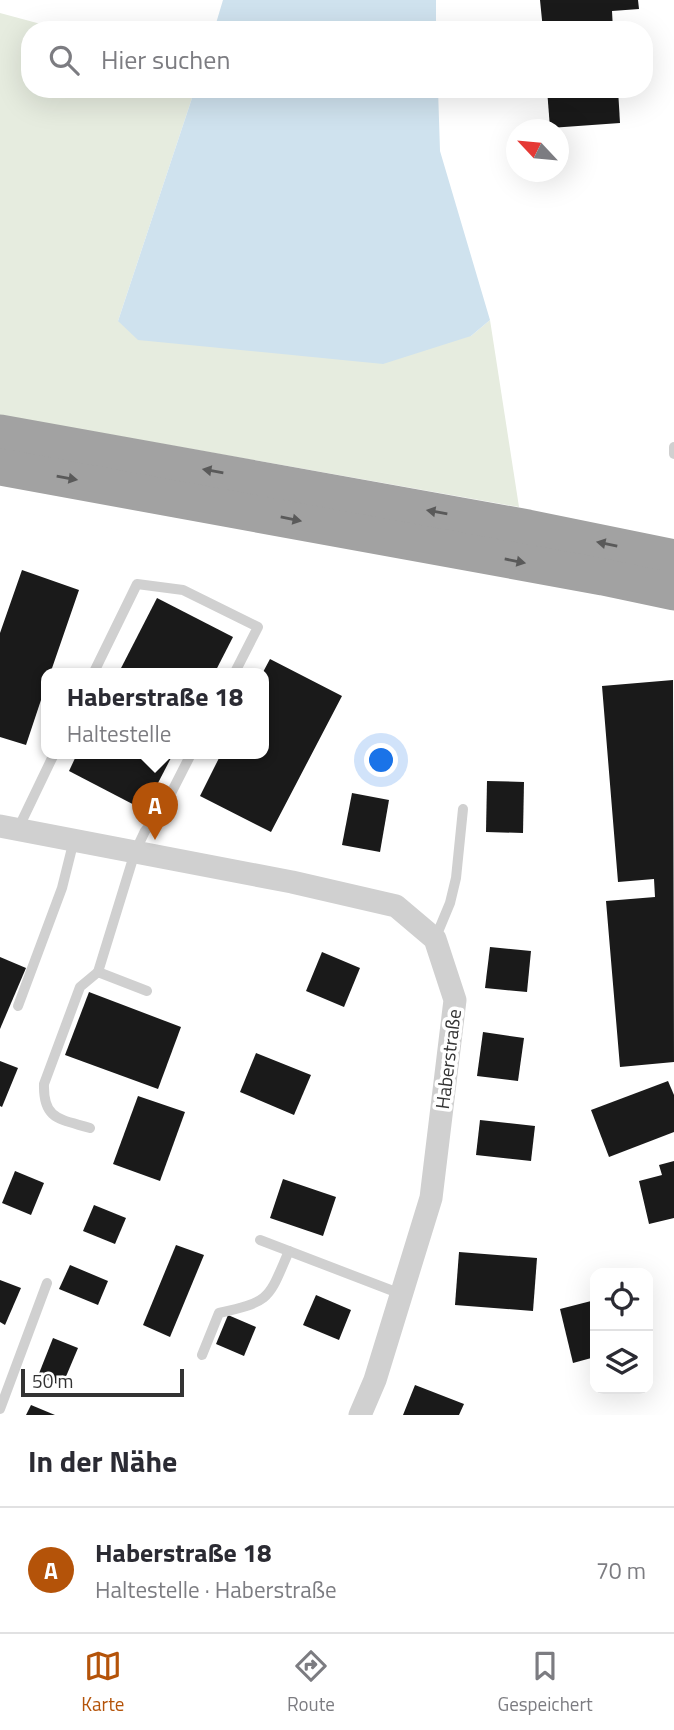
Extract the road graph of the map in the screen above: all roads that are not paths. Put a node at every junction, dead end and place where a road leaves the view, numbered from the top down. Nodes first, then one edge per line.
1 (0, 433) edge
2 (0, 467) edge
3 (674, 558) edge
4 (674, 592) edge
5 (96, 668) edge
6 (237, 668) edge
7 (51, 759) edge
8 (188, 759) edge
9 (463, 809) dead end
10 (9, 827) edge
11 (74, 840) junction
12 (135, 852) junction
13 (435, 939) junction
14 (98, 972) junction
15 (147, 991) dead end
16 (18, 1006) dead end
17 (90, 1128) dead end
18 (260, 1240) dead end
19 (289, 1251) junction
20 (47, 1283) dead end
21 (401, 1294) junction
22 (202, 1355) dead end
23 (0, 1409) edge
24 (360, 1415) edge

3 -> 1 highway
2 -> 4 highway
5 - 6 lane
7 - 10 lane
8 - 12 lane
9 - 13 lane
10 - 11 street
11 - 12 street
11 - 16 lane
12 - 13 street
12 - 14 lane
13 - 21 street, Haberstraße
14 - 15 lane
14 - 17 lane
18 - 19 lane
19 - 21 lane
19 - 22 lane
20 - 23 lane
21 - 24 street, Haberstraße

